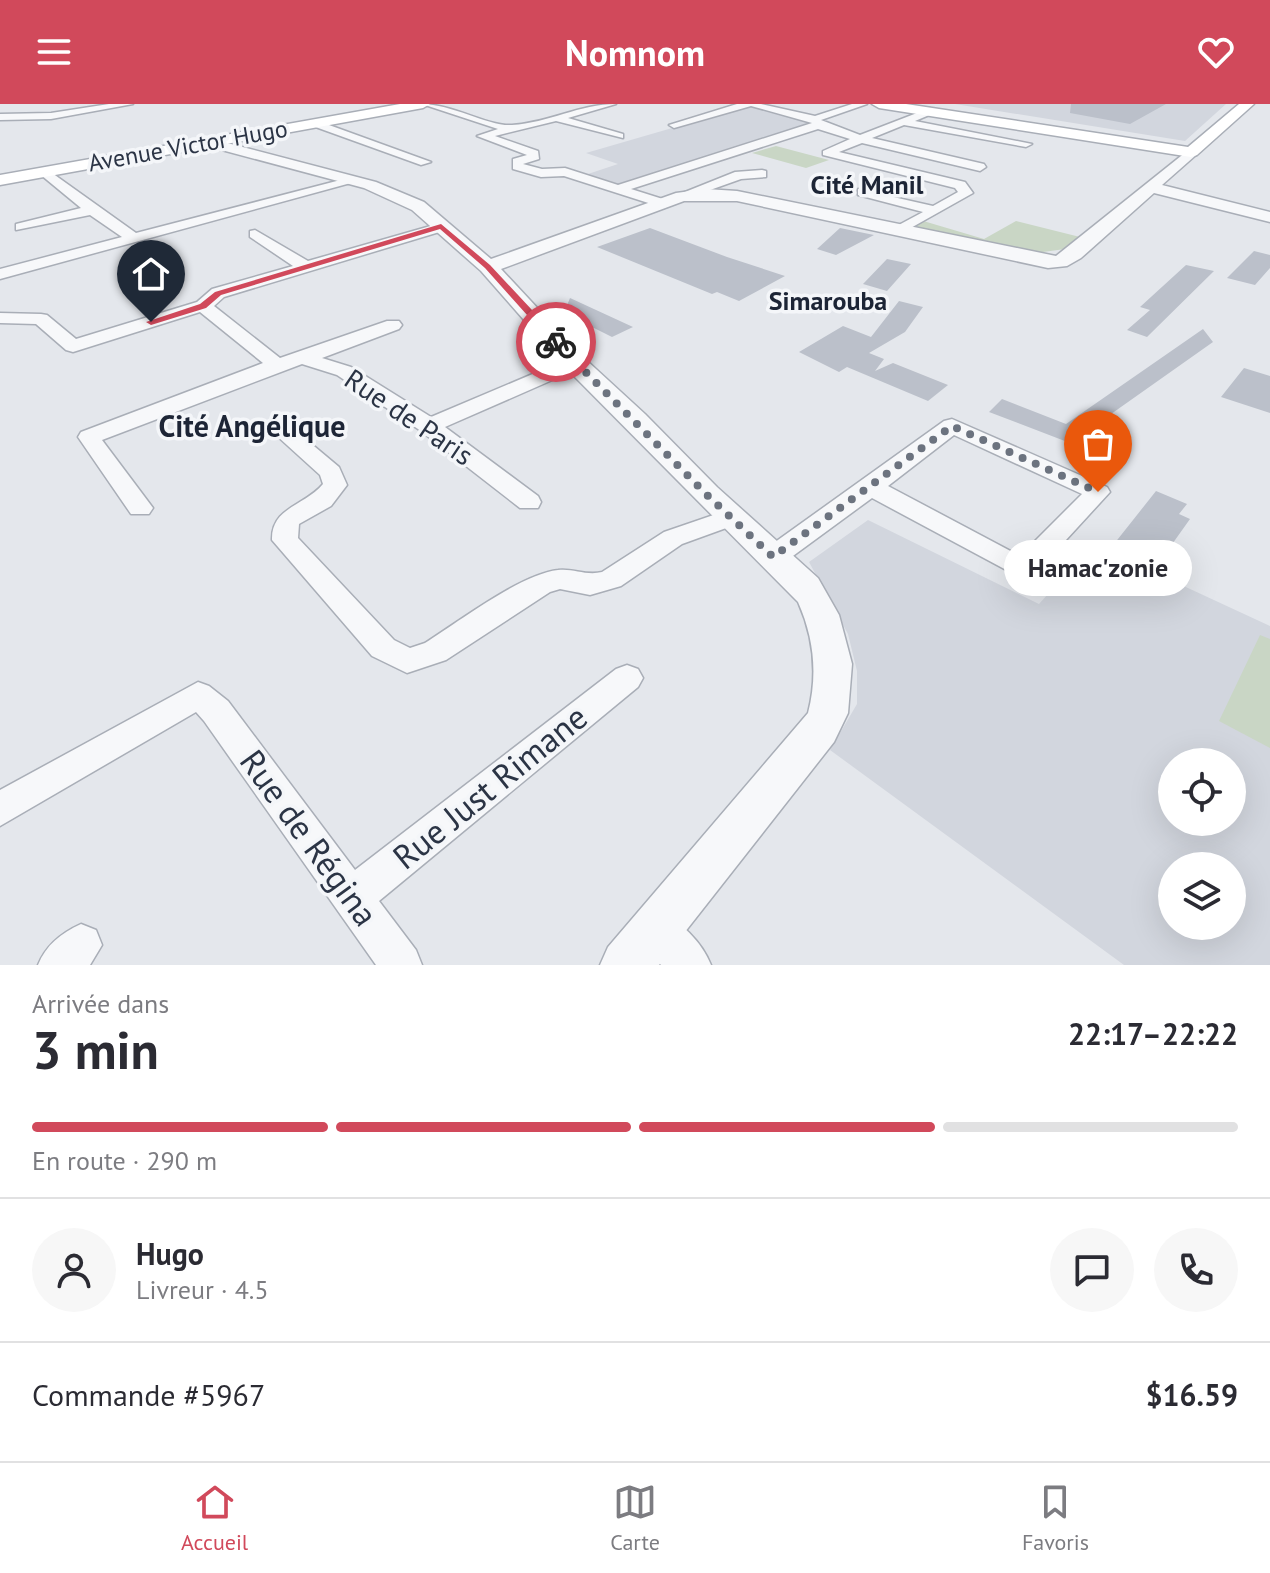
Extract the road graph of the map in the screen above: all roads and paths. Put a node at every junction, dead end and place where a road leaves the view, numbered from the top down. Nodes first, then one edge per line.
1 (128, 104) edge
2 (425, 104) edge
3 (611, 104) edge
4 (771, 104) edge
5 (862, 104) edge
6 (879, 104) edge
7 (1247, 104) edge
8 (752, 105) edge
9 (899, 105) edge
10 (507, 111) dead end
11 (930, 111) junction
12 (0, 117) edge
13 (558, 118) junction
14 (476, 119) junction
15 (816, 122) junction
16 (904, 122) junction
17 (314, 123) junction
18 (674, 125) dead end
19 (509, 129) junction
20 (1056, 130) junction
21 (619, 136) dead end
22 (860, 139) junction
23 (208, 142) junction
24 (1026, 144) junction
25 (1191, 152) junction
26 (425, 162) dead end
27 (992, 162) junction
28 (45, 172) junction
29 (762, 174) dead end
30 (0, 180) edge
31 (352, 181) junction
32 (960, 185) junction
33 (1151, 187) junction
34 (622, 188) junction
35 (863, 192) dead end
36 (682, 196) junction
37 (664, 204) junction
38 (92, 210) junction
39 (933, 210) junction
40 (1270, 217) edge
41 (21, 227) dead end
42 (441, 227) junction
43 (900, 230) junction
44 (255, 234) dead end
45 (133, 238) junction
46 (306, 267) junction
47 (488, 267) junction
48 (0, 274) edge
49 (203, 306) junction
50 (0, 318) edge
51 (393, 325) dead end
52 (303, 358) junction
53 (575, 363) junction
54 (277, 365) junction
55 (429, 426) junction
56 (288, 436) dead end
57 (871, 487) junction
58 (529, 502) dead end
59 (140, 508) dead end
60 (731, 517) junction
61 (773, 557) junction
62 (627, 678) dead end
63 (0, 809) edge
64 (353, 897) junction
65 (657, 931) junction
66 (401, 965) edge
67 (626, 965) edge
68 (690, 965) edge

1 - 12 street
2 - 14 street
2 - 17 main road, Avenue Victor Hugo
3 - 13 street
4 - 8 street
5 - 15 street
6 - 9 main road
7 - 25 main road
8 - 15 street
8 - 18 street
9 - 11 main road
10 - 14 street
11 - 16 street
11 - 20 main road
13 - 19 street
13 - 21 street
14 - 19 street
15 - 22 street
15 - 34 street
16 - 22 street
16 - 24 street
17 - 23 main road, Avenue Victor Hugo
17 - 26 street
19 - 34 street
20 - 24 street
20 - 25 main road
22 - 27 street
22 - 32 street
23 - 28 main road, Avenue Victor Hugo
23 - 31 street
24 - 27 street
25 - 33 street
27 - 32 street
28 - 30 main road, Avenue Victor Hugo
28 - 38 street
29 - 36 street
31 - 42 street
31 - 45 street
32 - 39 street
33 - 40 street
33 - 43 street
34 - 37 street
35 - 39 street
36 - 37 street
36 - 43 street
37 - 47 street
38 - 41 street
38 - 45 street
39 - 43 street
42 - 46 street
42 - 47 street
44 - 46 street
45 - 48 street
46 - 49 street
47 - 53 street
49 - 50 street
49 - 54 street
51 - 52 street
52 - 54 street
52 - 55 street, Rue de Paris
53 - 55 street
53 - 60 street
54 - 59 street
55 - 58 street, Rue de Paris
56 - 60 street
57 - 57 street
57 - 61 street
60 - 61 street
61 - 65 street
62 - 64 street, Rue Just Rimane
63 - 64 street, Rue de Régina
64 - 66 street, Rue de Régina
65 - 67 street
65 - 68 street

